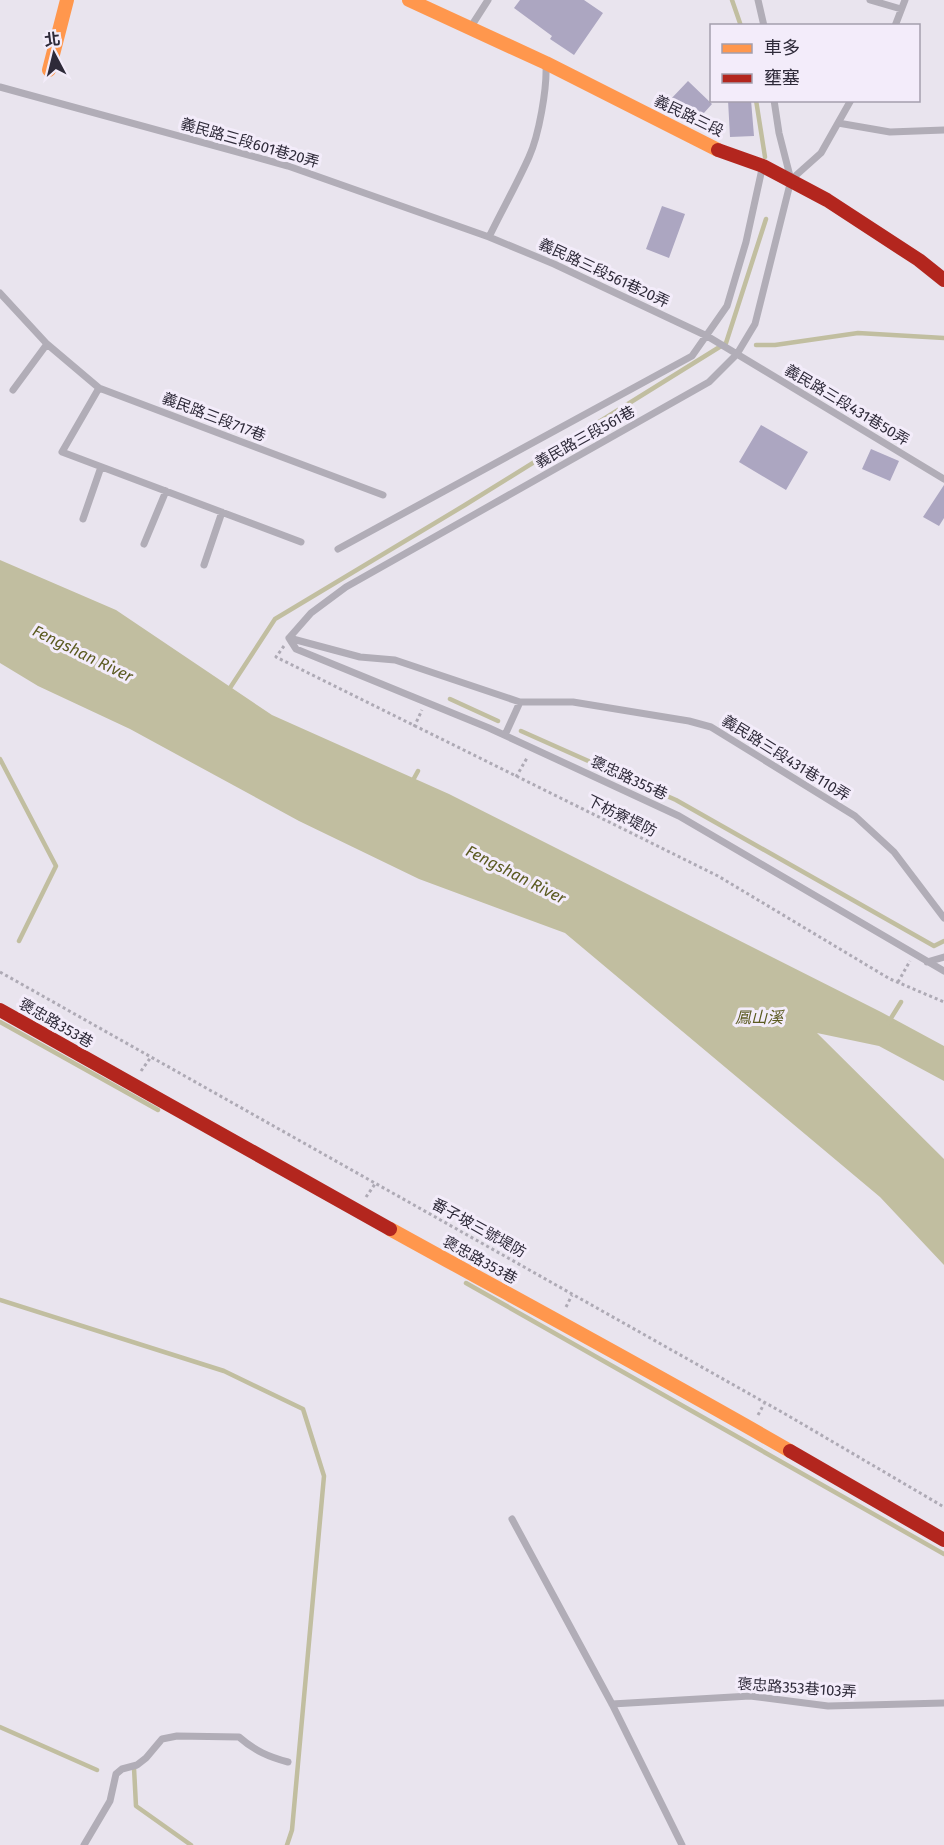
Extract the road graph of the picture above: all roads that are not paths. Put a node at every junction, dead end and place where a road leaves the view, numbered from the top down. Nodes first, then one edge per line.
1 (67, 0) edge
2 (409, 0) edge
3 (488, 0) edge
4 (758, 0) edge
5 (870, 0) edge
6 (905, 0) edge
7 (901, 9) junction
8 (764, 24) edge
9 (896, 24) edge
10 (470, 27) junction
11 (546, 63) junction
12 (50, 70) dead end
13 (0, 87) edge
14 (774, 102) edge
15 (850, 102) edge
16 (838, 123) junction
17 (944, 130) edge
18 (763, 166) junction
19 (791, 180) junction
20 (489, 237) junction
21 (944, 280) edge
22 (1, 296) edge
23 (707, 336) junction
24 (47, 344) junction
25 (737, 354) junction
26 (99, 388) junction
27 (13, 390) dead end
28 (101, 467) junction
29 (944, 478) edge
30 (165, 491) junction
31 (383, 495) dead end
32 (222, 512) junction
33 (83, 519) dead end
34 (301, 542) dead end
35 (144, 544) dead end
36 (338, 549) dead end
37 (204, 565) dead end
38 (289, 638) junction
39 (520, 702) junction
40 (505, 735) junction
41 (944, 918) edge
42 (944, 957) edge
43 (927, 962) junction
44 (944, 971) edge
45 (0, 1010) edge
46 (512, 1519) dead end
47 (944, 1540) edge
48 (944, 1703) edge
49 (612, 1704) junction
50 (288, 1762) dead end
51 (84, 1845) edge
52 (682, 1845) edge

1 - 12 street
2 - 10 street, 義民路三段
3 - 10 lane
4 - 8 lane
5 - 7 lane
6 - 7 lane
7 - 9 lane
10 - 11 street, 義民路三段
11 - 18 street, 義民路三段
11 - 20 lane
13 - 20 lane, 義民路三段601巷20弄
14 - 19 lane
15 - 16 lane
16 - 17 lane
16 - 19 lane
18 - 19 street, 義民路三段
18 - 23 lane, 義民路三段561巷
19 - 21 street, 義民路三段
19 - 25 lane, 義民路三段561巷
20 - 23 lane, 義民路三段561巷20弄
22 - 24 lane, 義民路三段717巷
23 - 25 lane, 義民路三段561巷20弄
23 - 36 lane, 義民路三段561巷
24 - 26 lane, 義民路三段717巷
24 - 27 lane
25 - 29 lane, 義民路三段431巷50弄
25 - 38 lane, 義民路三段561巷
26 - 28 lane
26 - 31 lane, 義民路三段717巷
28 - 30 lane
28 - 33 lane
30 - 32 lane
30 - 35 lane
32 - 34 lane
32 - 37 lane
38 - 39 lane, 義民路三段431巷110弄
38 - 40 lane, 褒忠路355巷
39 - 40 lane
39 - 41 lane, 義民路三段431巷110弄
40 - 43 lane, 褒忠路355巷
42 - 43 lane
43 - 44 lane, 褒忠路355巷
45 - 47 street, 褒忠路353巷
46 - 49 lane
48 - 49 lane, 褒忠路353巷103弄
49 - 52 lane
50 - 51 lane

